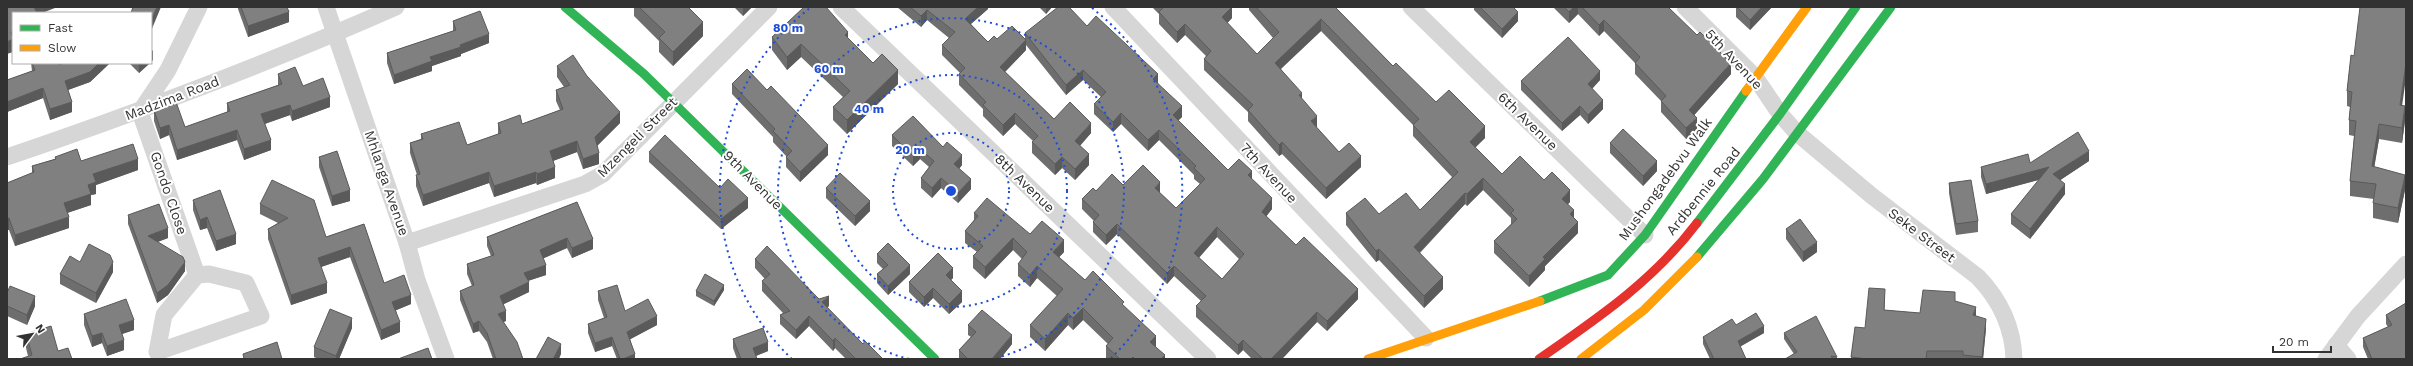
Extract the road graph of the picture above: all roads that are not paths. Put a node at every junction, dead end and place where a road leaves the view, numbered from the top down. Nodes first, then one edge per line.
1 (200, 7) edge
2 (326, 7) edge
3 (396, 7) edge
4 (565, 7) edge
5 (769, 7) edge
6 (841, 7) edge
7 (1113, 7) edge
8 (1411, 7) edge
9 (1684, 7) edge
10 (1807, 7) edge
11 (1856, 7) edge
12 (1891, 7) edge
13 (335, 34) junction
14 (1755, 77) junction
15 (673, 102) junction
16 (140, 112) junction
17 (1780, 114) junction
18 (1797, 133) junction
19 (7, 157) edge
20 (1645, 235) junction
21 (408, 243) junction
22 (2406, 264) edge
23 (197, 275) junction
24 (1426, 338) junction
25 (2336, 345) junction
26 (446, 359) edge
27 (935, 359) edge
28 (1208, 359) edge
29 (1368, 359) edge
30 (1538, 359) edge
31 (1581, 359) edge
32 (2014, 359) edge
33 (2326, 359) edge
34 (2348, 359) edge

1 - 16 street
2 - 13 street, Mhlanga Avenue
3 - 13 street
4 - 15 street, 9th Avenue
5 - 15 street, Mzengeli Street
6 - 28 street, 8th Avenue
7 - 24 street, 7th Avenue
8 - 20 street, 6th Avenue
9 - 14 street, 5th Avenue
10 - 14 street, Mushongadebvu Walk
11 - 17 street, Ardbennie Road
12 - 18 street
13 - 16 street, Madzima Road
13 - 21 street, Mhlanga Avenue
14 - 17 street, 5th Avenue
14 - 20 street, Mushongadebvu Walk
15 - 21 street, Mzengeli Street
15 - 27 street, 9th Avenue
16 - 19 street, Madzima Road
16 - 23 street, Gondo Close
17 - 18 street, 5th Avenue
17 - 30 street, Ardbennie Road
18 - 31 street
18 - 32 street, Seke Street
20 - 24 street, Mushongadebvu Walk
21 - 26 street, Mhlanga Avenue
22 - 25 street
23 - 23 street
24 - 29 street, Mushongadebvu Walk
25 - 33 street
25 - 34 street

